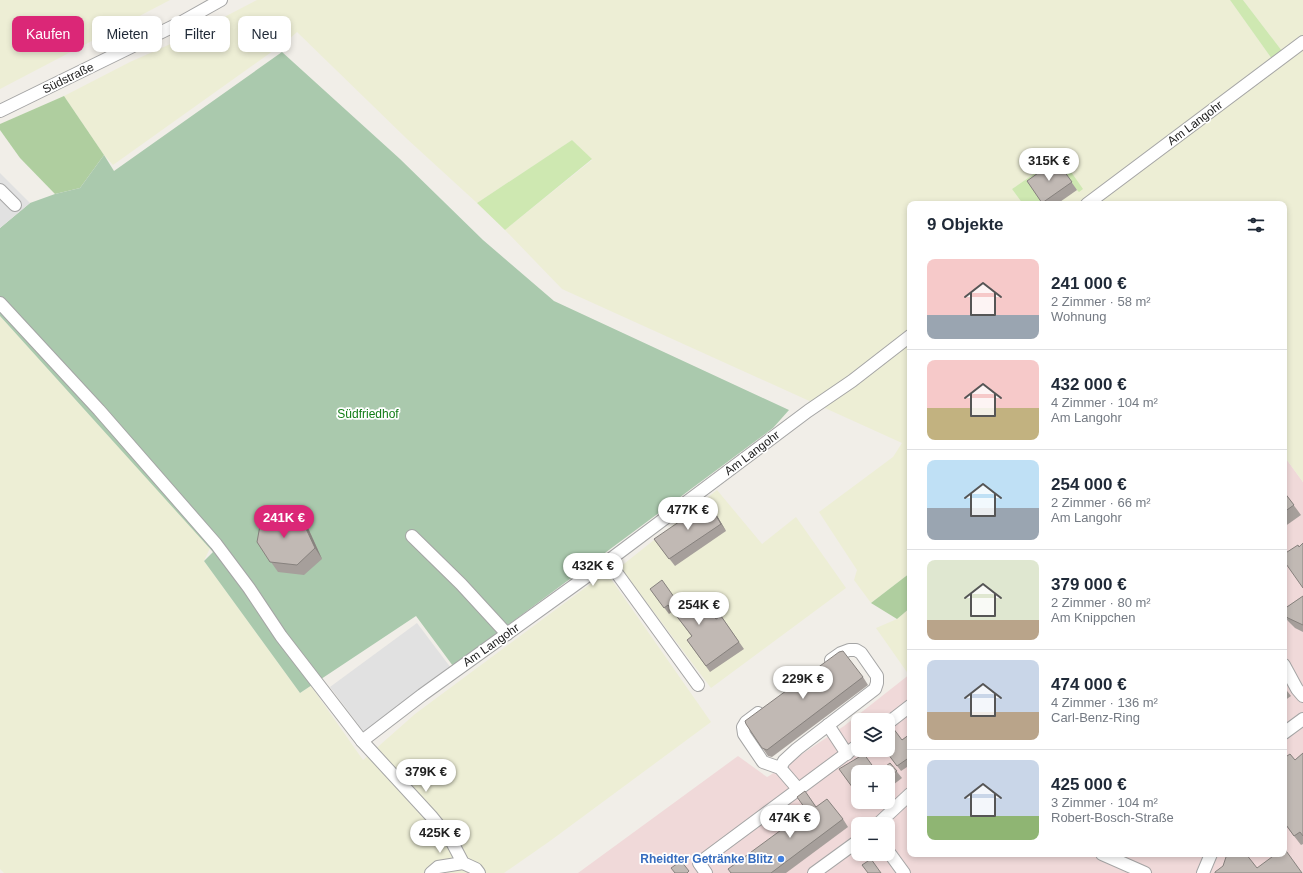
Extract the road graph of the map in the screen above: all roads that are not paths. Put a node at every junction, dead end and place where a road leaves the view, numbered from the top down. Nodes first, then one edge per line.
1 (221, 0) edge
2 (1303, 42) edge
3 (0, 111) edge
4 (0, 190) edge
5 (1091, 201) edge
6 (14, 206) dead end
7 (0, 302) edge
8 (907, 338) edge
9 (412, 536) dead end
10 (608, 561) junction
11 (507, 634) junction
12 (823, 666) edge
13 (1287, 671) edge
14 (698, 684) dead end
15 (1303, 696) edge
16 (770, 704) edge
17 (907, 708) edge
18 (895, 718) edge
19 (1303, 719) edge
20 (828, 725) junction
21 (1287, 731) edge
22 (362, 741) junction
23 (851, 751) edge
24 (847, 754) junction
25 (780, 768) junction
26 (799, 790) junction
27 (907, 797) edge
28 (885, 817) edge
29 (851, 846) edge
30 (1109, 857) edge
31 (1210, 857) edge
32 (895, 861) edge
33 (463, 863) junction
34 (703, 868) edge
35 (431, 873) edge
36 (479, 873) edge
37 (814, 873) edge
38 (904, 873) edge
39 (1145, 873) edge
40 (1204, 873) edge

1 - 3 street, Südstraße
2 - 5 street, Am Langohr
4 - 6 street
7 - 22 street
8 - 10 street, Am Langohr
9 - 11 street
10 - 11 street, Am Langohr
10 - 14 street
11 - 22 street, Am Langohr
12 - 20 street
13 - 15 street
16 - 25 street
17 - 18 street
19 - 21 street
20 - 24 street
20 - 25 street
22 - 33 street
23 - 24 street
24 - 26 street
25 - 26 street
26 - 34 street
27 - 28 street
29 - 37 street
30 - 39 street
31 - 40 street
32 - 38 street
33 - 35 street
33 - 36 street

